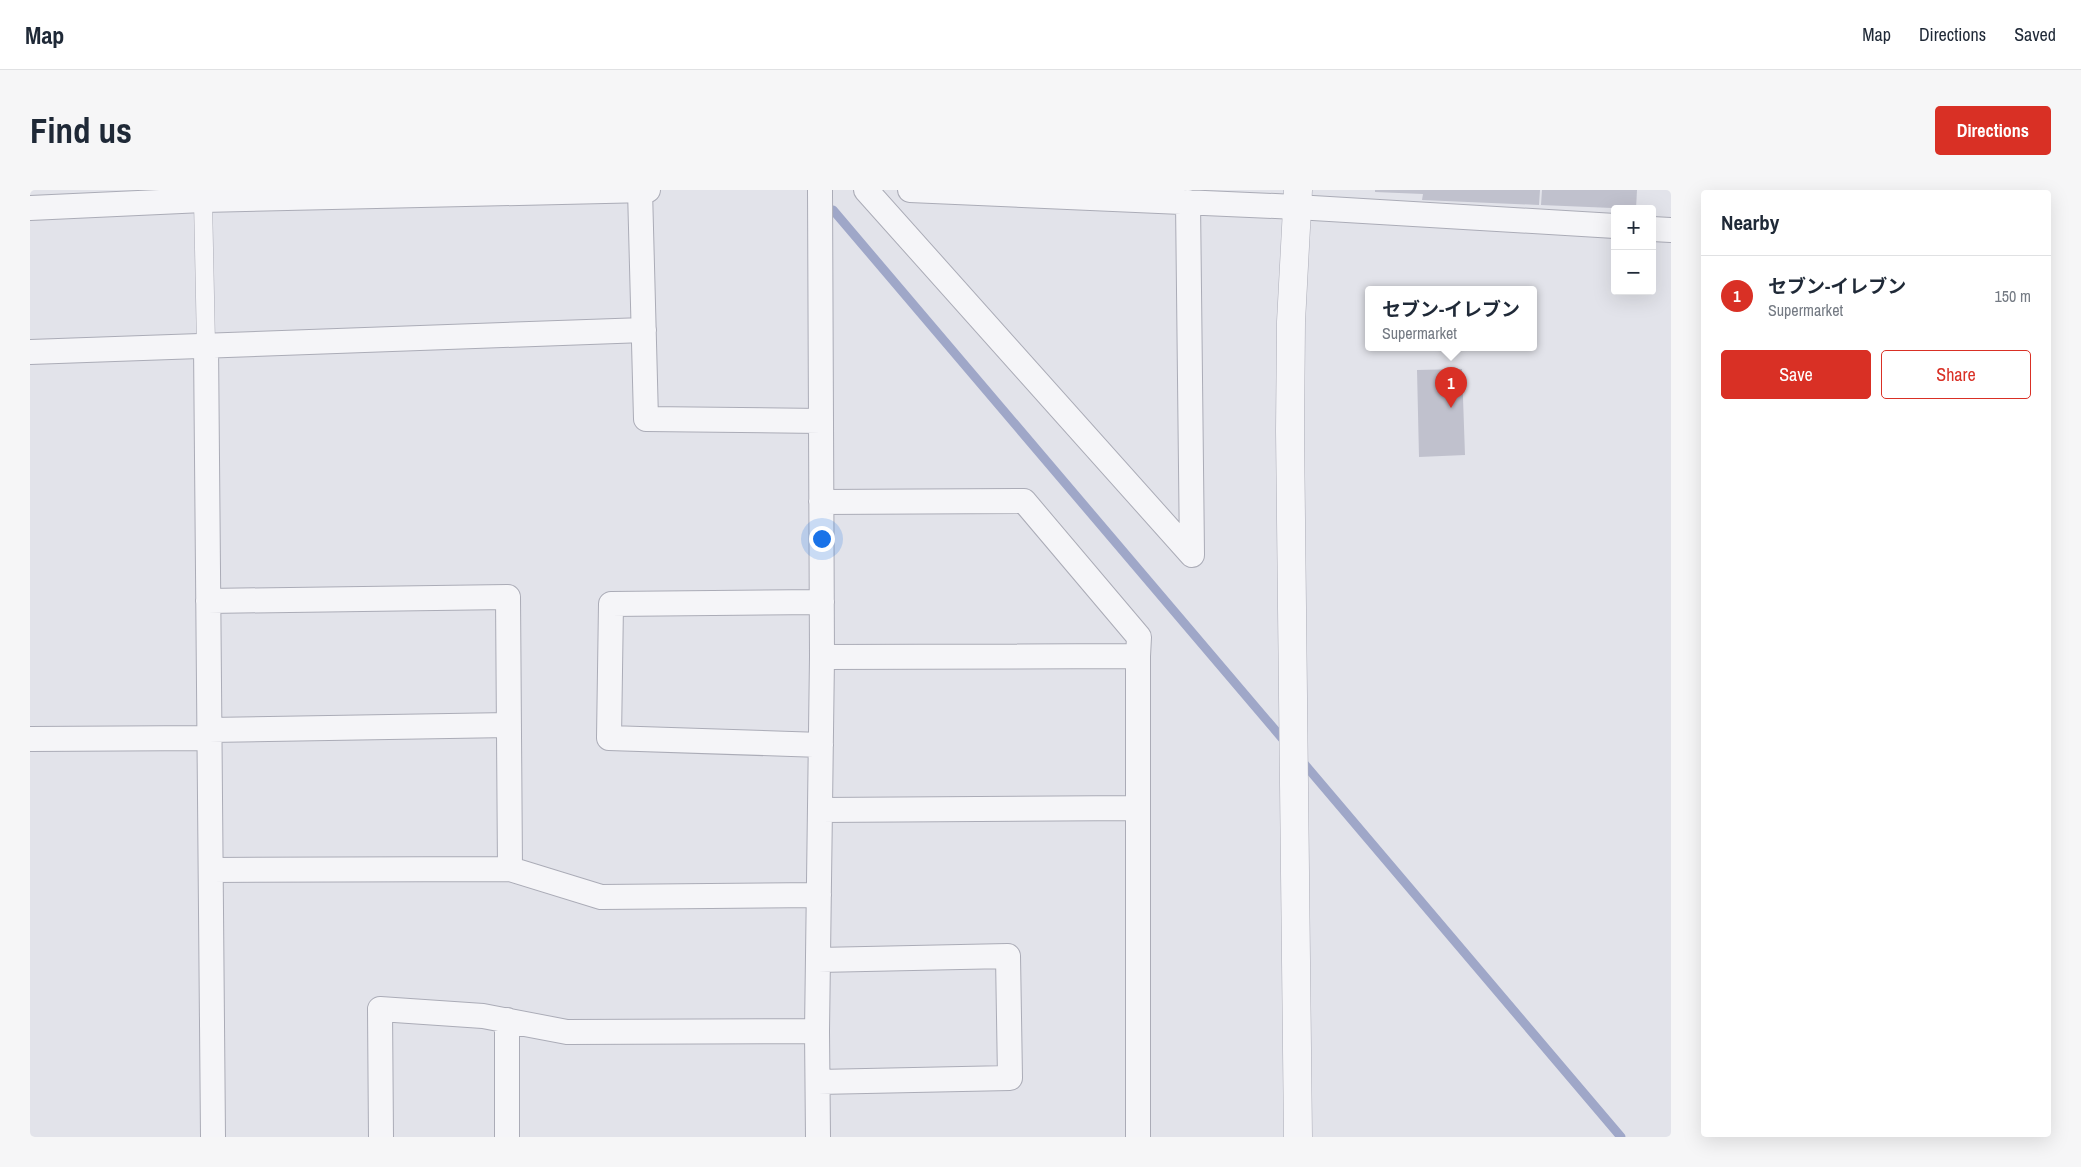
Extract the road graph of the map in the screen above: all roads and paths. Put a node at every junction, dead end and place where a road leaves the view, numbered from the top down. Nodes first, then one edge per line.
1 (640, 190) edge
2 (648, 190) edge
3 (820, 190) edge
4 (866, 190) edge
5 (910, 190) edge
6 (314, 194) edge
7 (203, 195) edge
8 (1297, 198) edge
9 (1188, 202) junction
10 (30, 208) edge
11 (1611, 226) edge
12 (1656, 229) edge
13 (1671, 230) edge
14 (644, 330) junction
15 (206, 345) junction
16 (30, 352) edge
17 (821, 421) junction
18 (821, 502) junction
19 (208, 601) junction
20 (822, 602) junction
21 (1138, 656) junction
22 (822, 657) junction
23 (509, 725) junction
24 (209, 734) junction
25 (30, 739) edge
26 (821, 745) junction
27 (1138, 808) junction
28 (820, 810) junction
29 (510, 869) junction
30 (210, 870) junction
31 (819, 895) junction
32 (818, 960) junction
33 (507, 1020) junction
34 (817, 1031) junction
35 (818, 1082) junction
36 (213, 1137) edge
37 (381, 1137) edge
38 (507, 1137) edge
39 (818, 1137) edge
40 (1138, 1137) edge
41 (1298, 1137) edge

1 - 2 street
1 - 6 street
1 - 14 street
3 - 17 street
4 - 9 street
5 - 9 street
6 - 7 street
7 - 10 street
7 - 15 street
8 - 9 street
8 - 11 street
8 - 41 street
12 - 13 street
14 - 15 street
14 - 17 street
15 - 16 street
15 - 19 street
17 - 18 street
18 - 20 street
18 - 21 street
19 - 23 street
19 - 24 street
20 - 22 street
20 - 26 street
21 - 22 street
21 - 27 street
22 - 26 street
23 - 24 street
23 - 29 street
24 - 25 street
24 - 30 street
26 - 28 street
27 - 28 street
27 - 40 street
28 - 31 street
29 - 30 street
29 - 31 street
30 - 36 street
31 - 32 street
32 - 34 street
32 - 35 street
33 - 34 street
33 - 37 street
33 - 38 street
34 - 35 street
35 - 39 street

